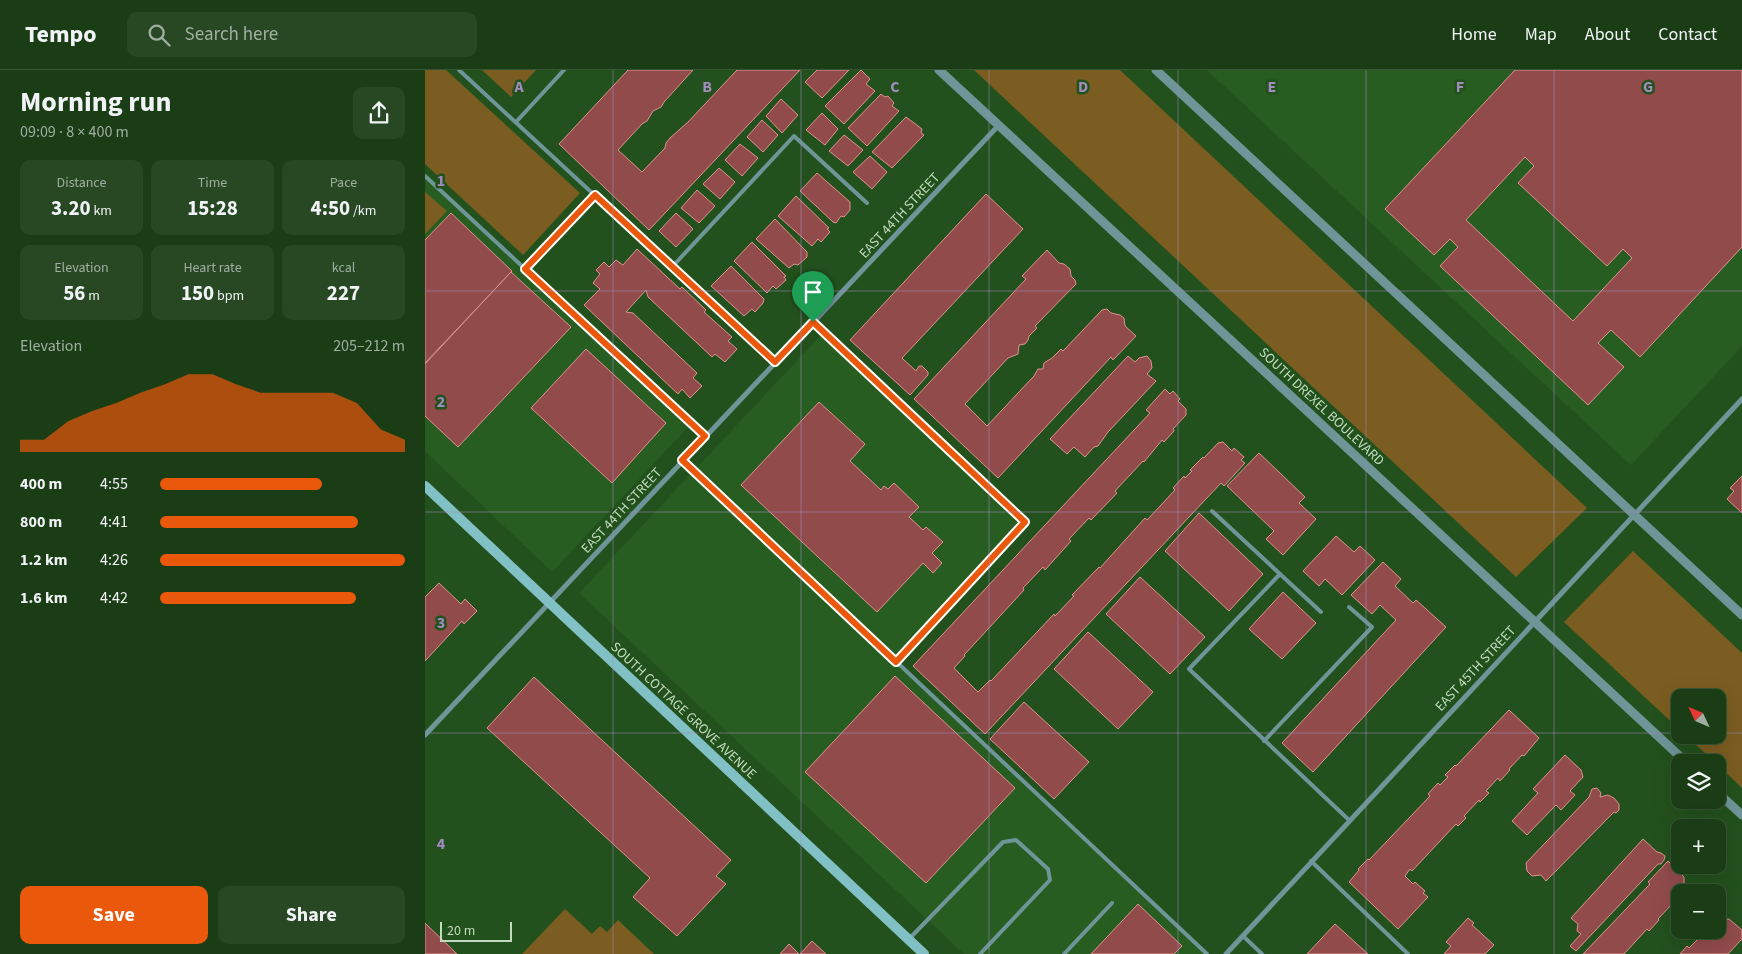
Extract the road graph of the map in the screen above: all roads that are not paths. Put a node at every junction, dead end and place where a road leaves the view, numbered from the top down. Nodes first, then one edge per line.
1 (459, 70) edge
2 (563, 70) edge
3 (939, 70) edge
4 (1156, 70) edge
5 (516, 122) junction
6 (999, 126) junction
7 (425, 176) edge
8 (595, 195) junction
9 (867, 203) dead end
10 (672, 266) junction
11 (525, 269) junction
12 (813, 322) junction
13 (775, 362) junction
14 (1742, 399) edge
15 (705, 436) junction
16 (682, 460) junction
17 (425, 486) edge
18 (1212, 511) dead end
19 (1634, 514) junction
20 (1280, 574) junction
21 (549, 603) junction
22 (1349, 607) dead end
23 (1321, 612) dead end
24 (1742, 615) edge
25 (1534, 621) junction
26 (896, 662) junction
27 (425, 735) edge
28 (1264, 741) junction
29 (1677, 754) edge
30 (1726, 800) edge
31 (1742, 815) edge
32 (1349, 820) junction
33 (1311, 861) junction
34 (1112, 903) dead end
35 (1243, 936) junction
36 (909, 940) junction
37 (924, 954) edge
38 (980, 954) edge
39 (1064, 954) edge
40 (1207, 954) edge
41 (1226, 954) edge
42 (1262, 954) edge
43 (1409, 954) edge

1 - 5 lane
2 - 5 lane
3 - 6 street, SOUTH DREXEL BOULEVARD
4 - 19 street
5 - 8 lane
6 - 12 street, EAST 44TH STREET
6 - 25 street, SOUTH DREXEL BOULEVARD
7 - 11 lane
8 - 10 lane
8 - 11 lane
9 - 10 lane
10 - 13 lane
11 - 15 lane
12 - 13 street, EAST 44TH STREET
12 - 26 lane
13 - 15 street, EAST 44TH STREET
14 - 19 street, EAST 45TH STREET
15 - 16 street, EAST 44TH STREET
16 - 21 street, EAST 44TH STREET
16 - 26 lane
17 - 21 main road, SOUTH COTTAGE GROVE AVENUE
18 - 20 lane
19 - 24 street
19 - 25 street, EAST 45TH STREET
20 - 23 lane
20 - 28 lane
21 - 27 street, EAST 44TH STREET
21 - 36 main road, SOUTH COTTAGE GROVE AVENUE
22 - 28 lane
25 - 29 street, SOUTH DREXEL BOULEVARD
25 - 32 street, EAST 45TH STREET
26 - 40 lane
28 - 32 lane
30 - 31 street
32 - 33 street, EAST 45TH STREET
33 - 35 street, EAST 45TH STREET
33 - 43 lane
34 - 39 lane
35 - 41 street, EAST 45TH STREET
35 - 42 lane
36 - 37 main road, SOUTH COTTAGE GROVE AVENUE
36 - 38 lane

